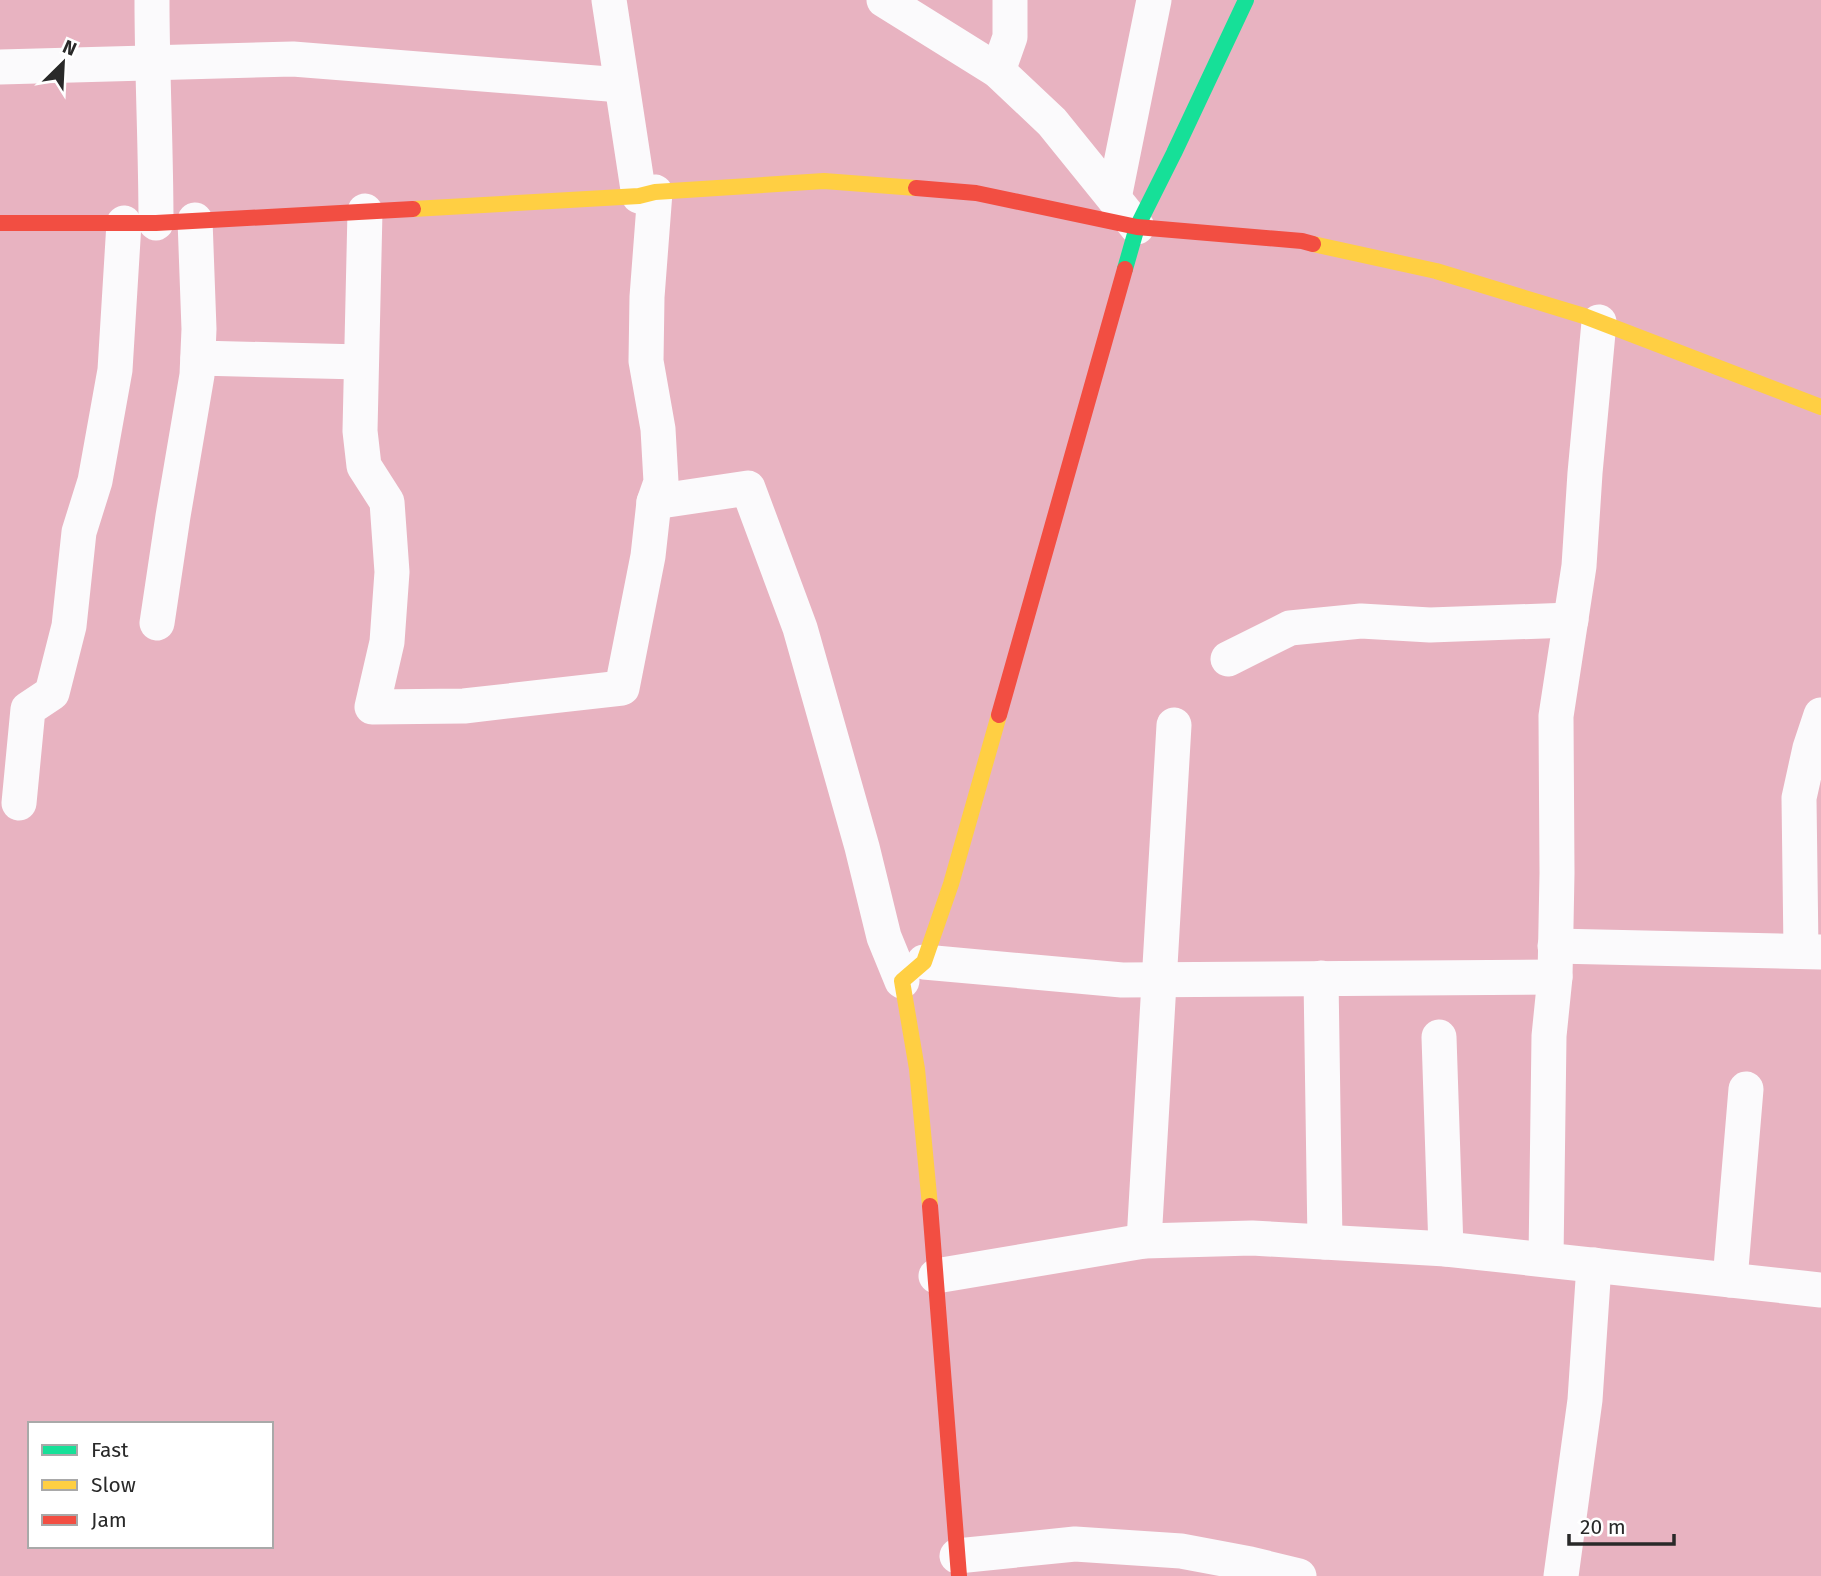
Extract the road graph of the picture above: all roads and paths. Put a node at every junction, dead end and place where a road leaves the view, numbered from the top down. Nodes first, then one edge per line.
1 (152, 0) edge
2 (609, 0) edge
3 (884, 0) edge
4 (1010, 0) edge
5 (1154, 0) edge
6 (1246, 0) edge
7 (152, 61) junction
8 (0, 66) edge
9 (998, 71) junction
10 (621, 85) junction
11 (647, 194) junction
12 (1114, 198) junction
13 (365, 211) junction
14 (195, 220) junction
15 (0, 223) edge
16 (140, 223) junction
17 (1137, 227) junction
18 (1599, 322) junction
19 (198, 358) junction
20 (361, 362) junction
21 (1821, 407) edge
22 (654, 502) junction
23 (1571, 620) junction
24 (157, 623) dead end
25 (1228, 659) dead end
26 (1821, 715) edge
27 (1174, 724) dead end
28 (19, 803) dead end
29 (1811, 951) edge
30 (1555, 962) junction
31 (913, 972) junction
32 (1321, 978) junction
33 (1159, 980) junction
34 (1439, 1037) dead end
35 (1746, 1089) dead end
36 (1144, 1241) junction
37 (1325, 1242) junction
38 (1446, 1249) junction
39 (1546, 1259) junction
40 (1594, 1265) junction
41 (936, 1276) junction
42 (1730, 1280) junction
43 (1821, 1290) edge
44 (958, 1566) edge
45 (1298, 1576) edge
46 (1561, 1576) edge

1 - 7 street
2 - 10 street
3 - 9 street
4 - 9 street
5 - 12 street
6 - 17 street
7 - 8 street
7 - 10 street
7 - 16 street
9 - 12 street
10 - 11 street
11 - 13 street
11 - 17 street
11 - 22 street
12 - 17 street
13 - 14 street
13 - 20 street
14 - 16 street
14 - 19 street
15 - 16 street
16 - 28 street
17 - 18 street
17 - 31 street
18 - 21 street
18 - 23 street
19 - 20 street
19 - 24 street
20 - 22 street
22 - 31 street
23 - 25 street
23 - 30 street
26 - 29 street
27 - 33 street
29 - 30 street
30 - 32 street
30 - 39 street
31 - 33 street
31 - 41 street
32 - 33 street
32 - 37 street
33 - 36 street
34 - 38 street
35 - 42 street
36 - 37 street
36 - 41 street
37 - 38 street
38 - 39 street
39 - 40 street
40 - 42 street
40 - 46 street
41 - 44 street
42 - 43 street
44 - 45 street

